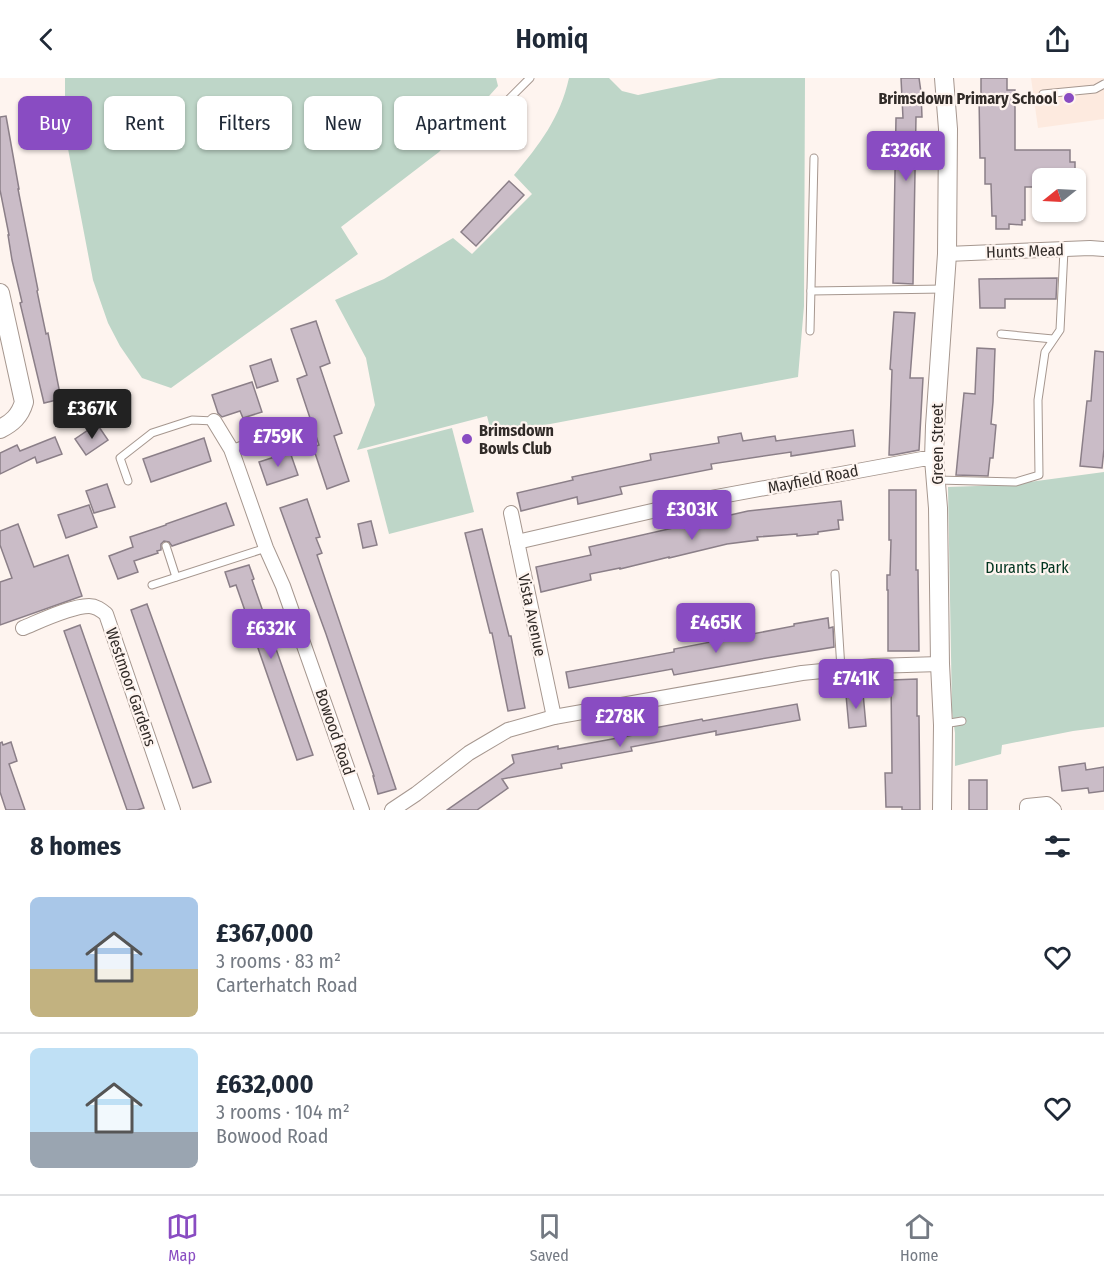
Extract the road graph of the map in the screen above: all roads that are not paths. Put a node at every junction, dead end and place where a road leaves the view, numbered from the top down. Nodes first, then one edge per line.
1 (530, 78) edge
2 (944, 78) edge
3 (1104, 84) edge
4 (1043, 94) dead end
5 (512, 96) edge
6 (814, 158) dead end
7 (1104, 249) edge
8 (1064, 250) junction
9 (947, 254) junction
10 (944, 290) junction
11 (811, 291) junction
12 (0, 293) edge
13 (810, 331) dead end
14 (1001, 334) dead end
15 (1053, 339) junction
16 (214, 421) joint
17 (301, 423) dead end
18 (0, 429) edge
19 (231, 449) junction
20 (934, 459) junction
21 (935, 480) junction
22 (128, 482) dead end
23 (511, 513) dead end
24 (517, 542) junction
25 (166, 546) dead end
26 (267, 548) junction
27 (835, 574) dead end
28 (176, 577) junction
29 (152, 585) dead end
30 (23, 628) dead end
31 (940, 664) junction
32 (841, 669) junction
33 (554, 717) junction
34 (962, 721) dead end
35 (943, 724) junction
36 (173, 810) edge
37 (362, 810) edge
38 (392, 810) edge
39 (942, 810) edge
40 (1027, 810) edge
41 (1054, 810) edge

1 - 5 lane
2 - 9 street, Green Street
3 - 4 lane
6 - 11 lane
7 - 8 street, Hunts Mead
8 - 9 street, Hunts Mead
8 - 15 lane
9 - 10 street, Green Street
10 - 11 lane
10 - 20 street, Green Street
11 - 13 lane
12 - 18 street
14 - 15 lane
15 - 21 lane
16 - 19 street, Bowood Road
16 - 22 lane
17 - 19 lane
19 - 26 street, Bowood Road
20 - 21 street, Green Street
20 - 24 street, Mayfield Road
21 - 31 street, Green Street
23 - 24 street, Vista Avenue
24 - 33 street, Vista Avenue
25 - 28 lane
26 - 28 lane
26 - 37 street, Bowood Road
27 - 32 lane
28 - 29 lane
30 - 36 street, Westmoor Gardens
31 - 32 street
31 - 35 street, Green Street
32 - 33 street
33 - 38 street
34 - 35 lane
35 - 39 street, Green Street
40 - 41 street

